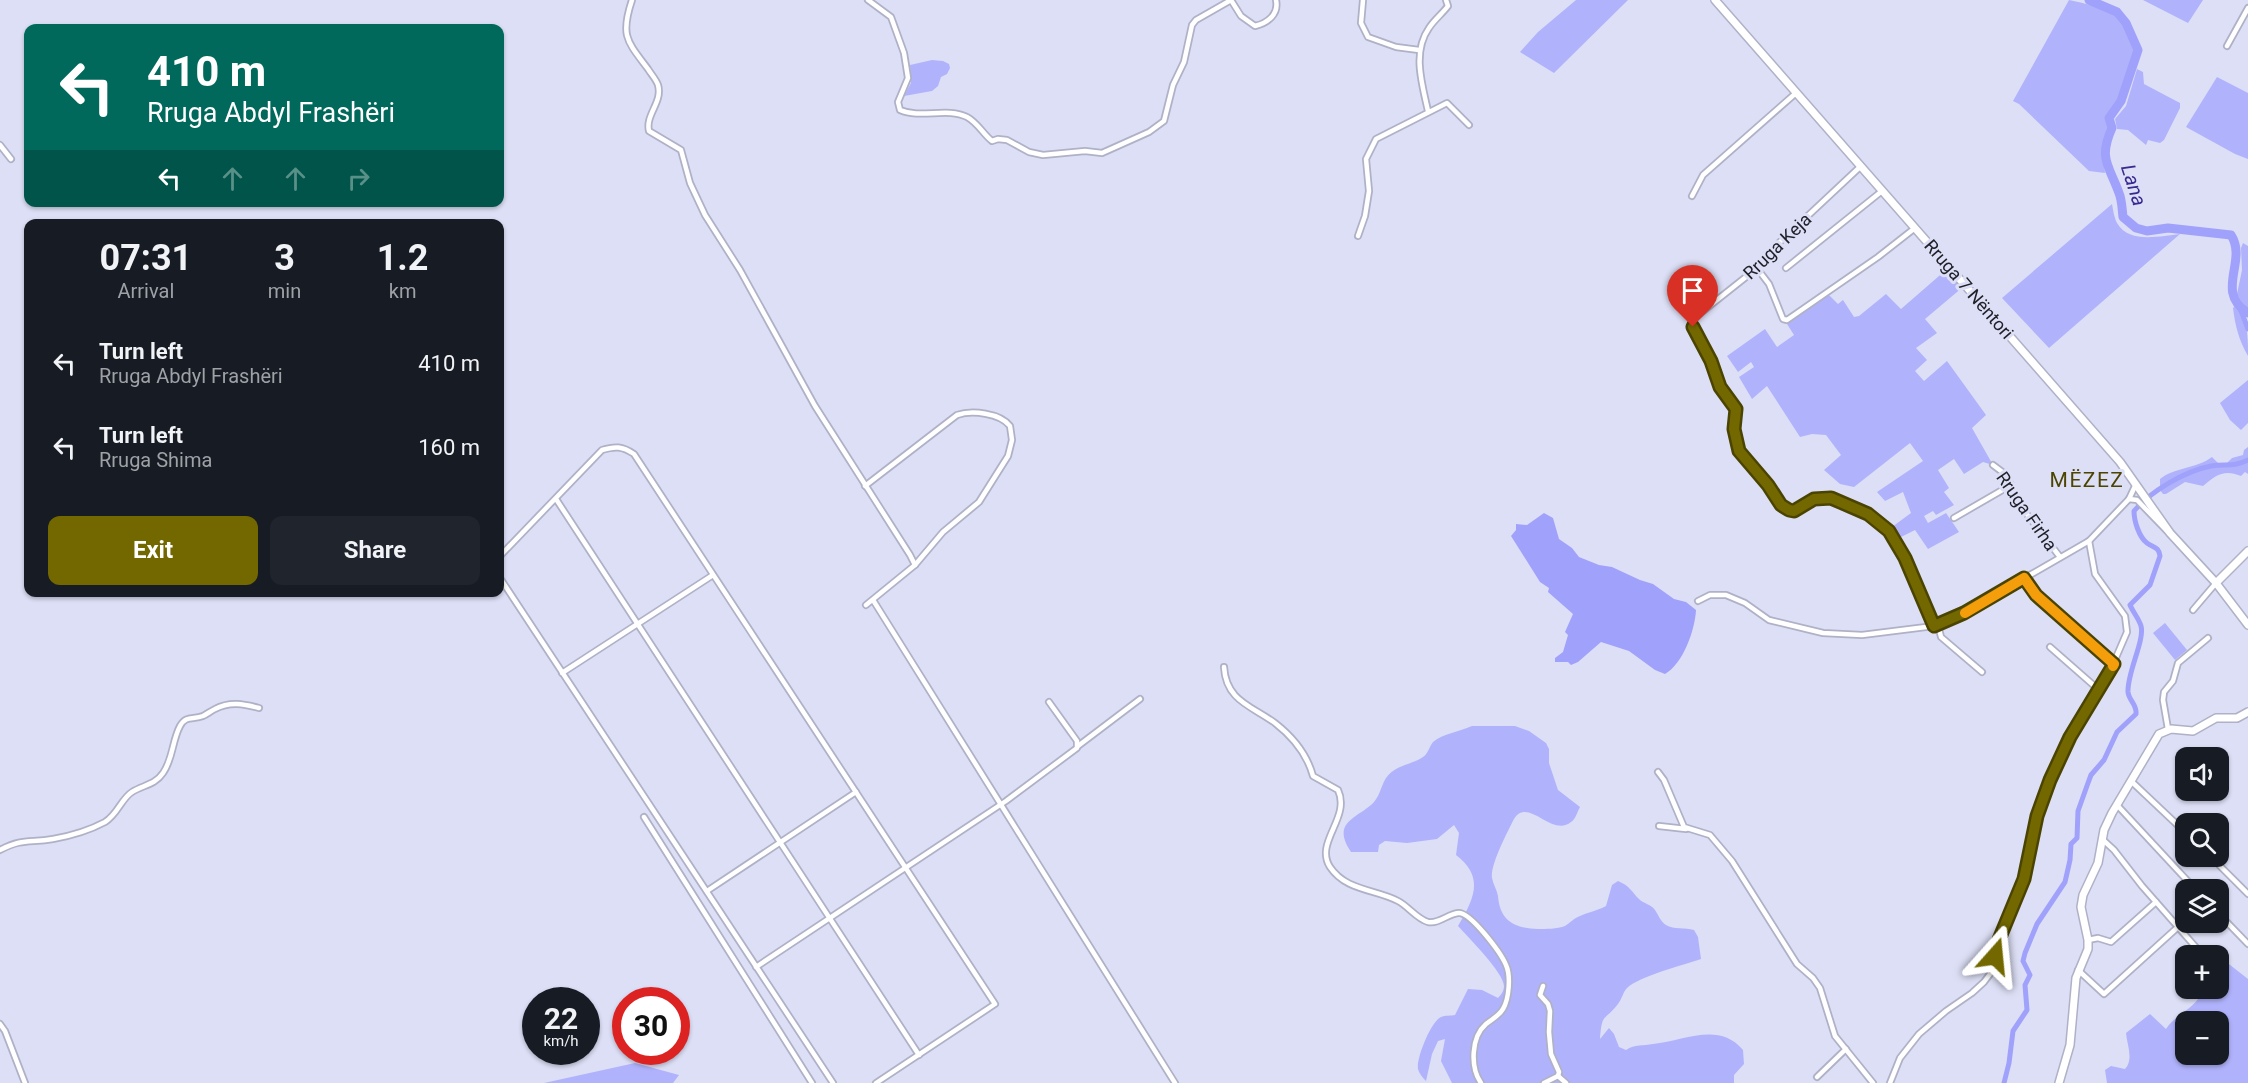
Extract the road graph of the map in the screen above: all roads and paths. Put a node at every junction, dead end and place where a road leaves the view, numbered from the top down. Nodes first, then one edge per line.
1 (632, 0) edge
2 (867, 0) edge
3 (1276, 0) edge
4 (1363, 0) edge
5 (1446, 0) edge
6 (1715, 0) edge
7 (2248, 8) edge
8 (2227, 46) dead end
9 (1419, 50) junction
10 (1796, 93) junction
11 (1428, 111) junction
12 (1469, 124) dead end
13 (0, 145) edge
14 (11, 159) dead end
15 (1861, 166) junction
16 (1882, 191) junction
17 (1692, 196) dead end
18 (1915, 228) junction
19 (1358, 236) dead end
20 (1756, 267) junction
21 (1786, 268) dead end
22 (1993, 465) dead end
23 (2136, 484) junction
24 (2011, 485) junction
25 (865, 486) junction
26 (556, 498) junction
27 (2141, 498) junction
28 (2129, 499) junction
29 (1954, 518) dead end
30 (2089, 541) junction
31 (2248, 551) edge
32 (504, 552) edge
33 (2060, 557) junction
34 (915, 565) junction
35 (713, 575) junction
36 (2024, 578) junction
37 (2216, 583) junction
38 (504, 584) edge
39 (873, 600) junction
40 (1698, 601) dead end
41 (866, 605) dead end
42 (2193, 610) dead end
43 (638, 624) junction
44 (2248, 625) edge
45 (1936, 626) junction
46 (2208, 638) dead end
47 (2050, 647) dead end
48 (2114, 664) junction
49 (1224, 667) dead end
50 (1982, 672) dead end
51 (562, 673) junction
52 (2099, 690) junction
53 (1140, 699) dead end
54 (1048, 702) dead end
55 (259, 708) dead end
56 (2248, 712) edge
57 (2168, 729) junction
58 (1078, 746) junction
59 (1658, 772) dead end
60 (2130, 781) junction
61 (856, 792) junction
62 (1001, 804) junction
63 (2117, 805) junction
64 (644, 817) dead end
65 (2175, 823) edge
66 (1659, 826) dead end
67 (1688, 829) junction
68 (2102, 839) junction
69 (781, 842) junction
70 (0, 850) edge
71 (906, 867) junction
72 (2221, 867) edge
73 (2186, 879) edge
74 (707, 891) junction
75 (2248, 894) edge
76 (2156, 902) junction
77 (830, 917) junction
78 (2175, 924) edge
79 (2229, 924) edge
80 (2175, 930) edge
81 (2183, 933) edge
82 (2088, 940) junction
83 (2248, 944) edge
84 (2194, 945) edge
85 (756, 967) junction
86 (2078, 970) junction
87 (1543, 986) dead end
88 (0, 1024) edge
89 (1846, 1049) junction
90 (919, 1055) junction
91 (1558, 1076) junction
92 (1817, 1077) dead end
93 (25, 1083) edge
94 (812, 1083) edge
95 (833, 1083) edge
96 (876, 1083) edge
97 (1175, 1083) edge
98 (1481, 1083) edge
99 (1544, 1083) edge
100 (1566, 1083) edge
101 (1873, 1083) edge
102 (1890, 1083) edge
103 (2059, 1083) edge

1 - 25 street
2 - 3 street
4 - 9 street
5 - 9 street
6 - 10 main road, Rruga 7 Nëntori
7 - 8 street
9 - 11 street
10 - 15 main road, Rruga 7 Nëntori
10 - 17 street
11 - 12 street
11 - 19 street
13 - 14 street
15 - 16 main road, Rruga 7 Nëntori
15 - 20 street, Rruga Keja
16 - 18 main road, Rruga 7 Nëntori
16 - 21 street
18 - 20 street
18 - 23 main road, Rruga 7 Nëntori
20 - 45 street, Rruga Keja
22 - 24 street, Rruga Firha
23 - 27 main road, Rruga 7 Nëntori
23 - 28 street
24 - 29 street
24 - 33 street, Rruga Firha
25 - 34 street
25 - 34 street
26 - 32 street
26 - 35 street
26 - 43 street
27 - 28 street
27 - 37 main road, Rruga 7 Nëntori
28 - 30 street
30 - 33 street
30 - 48 street
31 - 37 main road
33 - 36 street
34 - 39 street
35 - 43 street
35 - 61 street
36 - 45 street
36 - 48 street
37 - 42 street
37 - 44 main road, Rruga 7 Nëntori
38 - 51 street
39 - 41 street
39 - 62 street
40 - 45 street
43 - 51 street
43 - 69 street
45 - 50 street
46 - 57 street
47 - 52 street
48 - 52 street
49 - 98 street
51 - 74 street
52 - 102 street
53 - 58 street
54 - 58 street
55 - 70 street
56 - 57 main road
57 - 60 main road
58 - 62 street
59 - 67 street
60 - 63 main road
60 - 65 street
61 - 69 street
61 - 71 street
62 - 71 street
62 - 97 street
63 - 68 main road
63 - 73 street
64 - 94 street
66 - 67 street
67 - 89 street
68 - 76 street
68 - 82 main road
69 - 74 street
69 - 77 street
71 - 77 street
71 - 90 street
72 - 75 street
74 - 85 street
76 - 78 street
76 - 82 street
77 - 85 street
77 - 90 street
79 - 83 street
80 - 86 street
81 - 84 street
82 - 86 main road
85 - 95 street
86 - 103 main road
87 - 91 street
88 - 93 street
89 - 92 street
89 - 101 street
90 - 96 street
91 - 99 street
91 - 100 street

